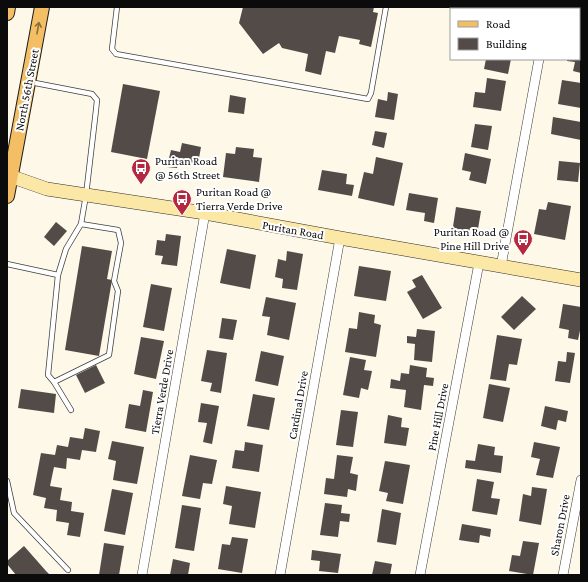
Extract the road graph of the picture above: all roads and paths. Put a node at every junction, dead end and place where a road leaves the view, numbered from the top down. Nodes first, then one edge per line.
1 (8, 7) edge
2 (42, 7) edge
3 (117, 7) edge
4 (386, 7) edge
5 (7, 13) edge
6 (539, 60) edge
7 (28, 82) junction
8 (9, 176) edge
9 (86, 195) junction
10 (7, 196) edge
11 (205, 213) junction
12 (81, 224) junction
13 (340, 238) junction
14 (479, 262) junction
15 (7, 264) edge
16 (501, 266) junction
17 (58, 275) junction
18 (581, 280) edge
19 (54, 382) junction
20 (70, 410) dead end
21 (581, 480) edge
22 (7, 481) edge
23 (68, 570) dead end
24 (142, 575) edge
25 (280, 575) edge
26 (420, 575) edge
27 (563, 575) edge

1 - 5 main road
7 -> 2 main road, North 56th Street
3 - 4 lane
6 - 16 street
7 - 8 main road, North 56th Street
7 - 9 lane
8 - 9 street, Puritan Road
8 - 10 main road, North 56th Street
9 - 11 street, Puritan Road
9 - 12 lane
11 - 13 street, Puritan Road
11 - 24 street, Tierra Verde Drive
12 - 17 lane
12 - 19 lane
13 - 14 street, Puritan Road
13 - 25 street, Cardinal Drive
14 - 16 street, Puritan Road
14 - 26 street, Pine Hill Drive
15 - 17 lane
16 - 18 street, Puritan Road
17 - 19 lane
19 - 20 lane
21 - 27 street, Sharon Drive
22 - 23 lane

